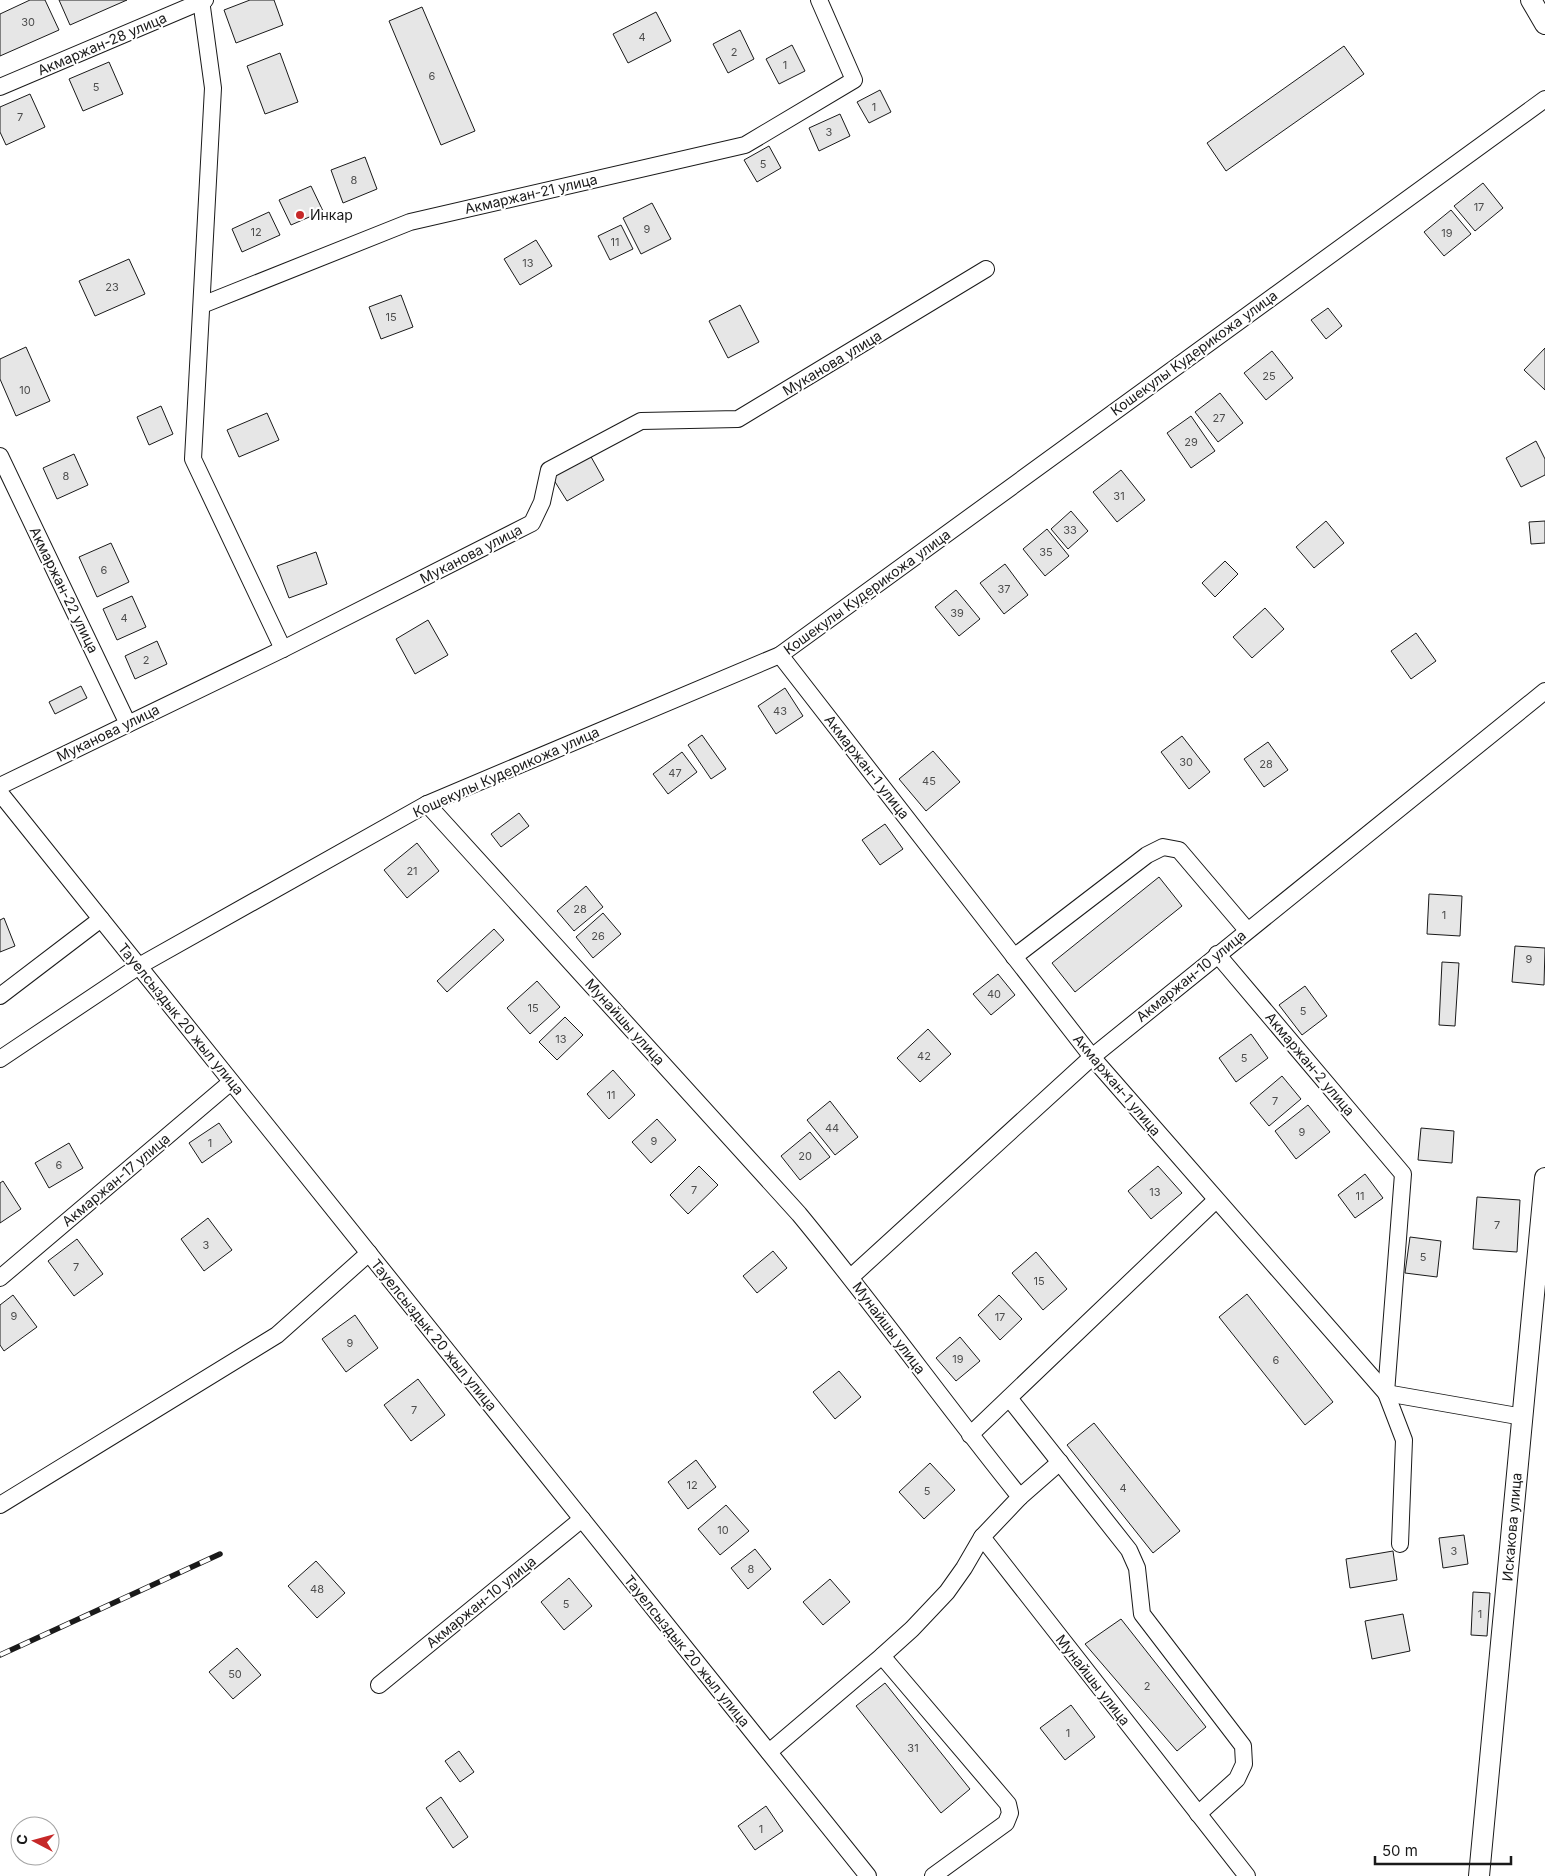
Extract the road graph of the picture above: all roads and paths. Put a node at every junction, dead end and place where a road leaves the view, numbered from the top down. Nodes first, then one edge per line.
1 (203, 0) edge
2 (819, 0) edge
3 (1531, 0) edge
4 (1545, 24) edge
5 (0, 87) edge
6 (1545, 99) edge
7 (986, 269) dead end
8 (202, 305) junction
9 (0, 456) edge
10 (283, 649) junction
11 (780, 654) junction
12 (1545, 691) edge
13 (128, 724) junction
14 (0, 786) edge
15 (0, 793) edge
16 (427, 804) junction
17 (101, 919) junction
18 (1247, 930) junction
19 (1217, 954) junction
20 (1014, 957) junction
21 (139, 966) junction
22 (0, 996) edge
23 (1092, 1057) junction
24 (0, 1059) edge
25 (231, 1082) junction
26 (1545, 1178) edge
27 (1216, 1200) junction
28 (369, 1253) junction
29 (851, 1277) junction
30 (0, 1278) edge
31 (1386, 1393) junction
32 (1009, 1398) junction
33 (1523, 1417) junction
34 (970, 1435) junction
35 (1060, 1462) junction
36 (1020, 1497) junction
37 (0, 1505) edge
38 (582, 1520) junction
39 (982, 1537) junction
40 (1400, 1544) dead end
41 (882, 1656) junction
42 (379, 1685) dead end
43 (769, 1752) junction
44 (1198, 1814) junction
45 (868, 1876) edge
46 (933, 1876) edge
47 (1246, 1876) edge
48 (1479, 1876) edge

1 - 5 street, Акмаржан-28 улица
1 - 8 street
2 - 8 street, Акмаржан-21 улица
3 - 4 street
6 - 11 street, Кошекулы Кудерикожа улица
7 - 10 street, Муканова улица
8 - 10 street
9 - 13 street, Акмаржан-22 улица
10 - 13 street, Муканова улица
11 - 16 street, Кошекулы Кудерикожа улица
11 - 20 street, Акмаржан-1 улица
12 - 18 street, Акмаржан-10 улица
13 - 14 street, Муканова улица
15 - 17 street, Тауелсыздык 20 жыл улица
16 - 21 street, Кошекулы Кудерикожа улица
16 - 29 street, Мунайшы улица
17 - 21 street, Тауелсыздык 20 жыл улица
17 - 22 street
18 - 19 street, Акмаржан-10 улица
18 - 20 street
19 - 23 street, Акмаржан-10 улица
19 - 31 street, Акмаржан-2 улица
20 - 23 street, Акмаржан-1 улица
21 - 24 street, Кошекулы Кудерикожа улица
21 - 25 street, Тауелсыздык 20 жыл улица
23 - 27 street, Акмаржан-1 улица
23 - 29 street, Акмаржан-10 улица
25 - 28 street, Тауелсыздык 20 жыл улица
25 - 30 street, Акмаржан-17 улица
26 - 33 street, Искакова улица
27 - 31 street, Акмаржан-1 улица
27 - 32 street
28 - 37 street
28 - 38 street, Тауелсыздык 20 жыл улица
29 - 34 street, Мунайшы улица
31 - 33 street
31 - 40 street
32 - 34 street
32 - 35 street
33 - 48 street, Искакова улица
34 - 36 street, Мунайшы улица
35 - 36 street
35 - 44 street
36 - 39 street
38 - 42 street, Акмаржан-10 улица
38 - 43 street, Тауелсыздык 20 жыл улица
39 - 41 street
39 - 44 street, Мунайшы улица
41 - 43 street
41 - 46 street
43 - 45 street, Тауелсыздык 20 жыл улица
44 - 47 street, Мунайшы улица

